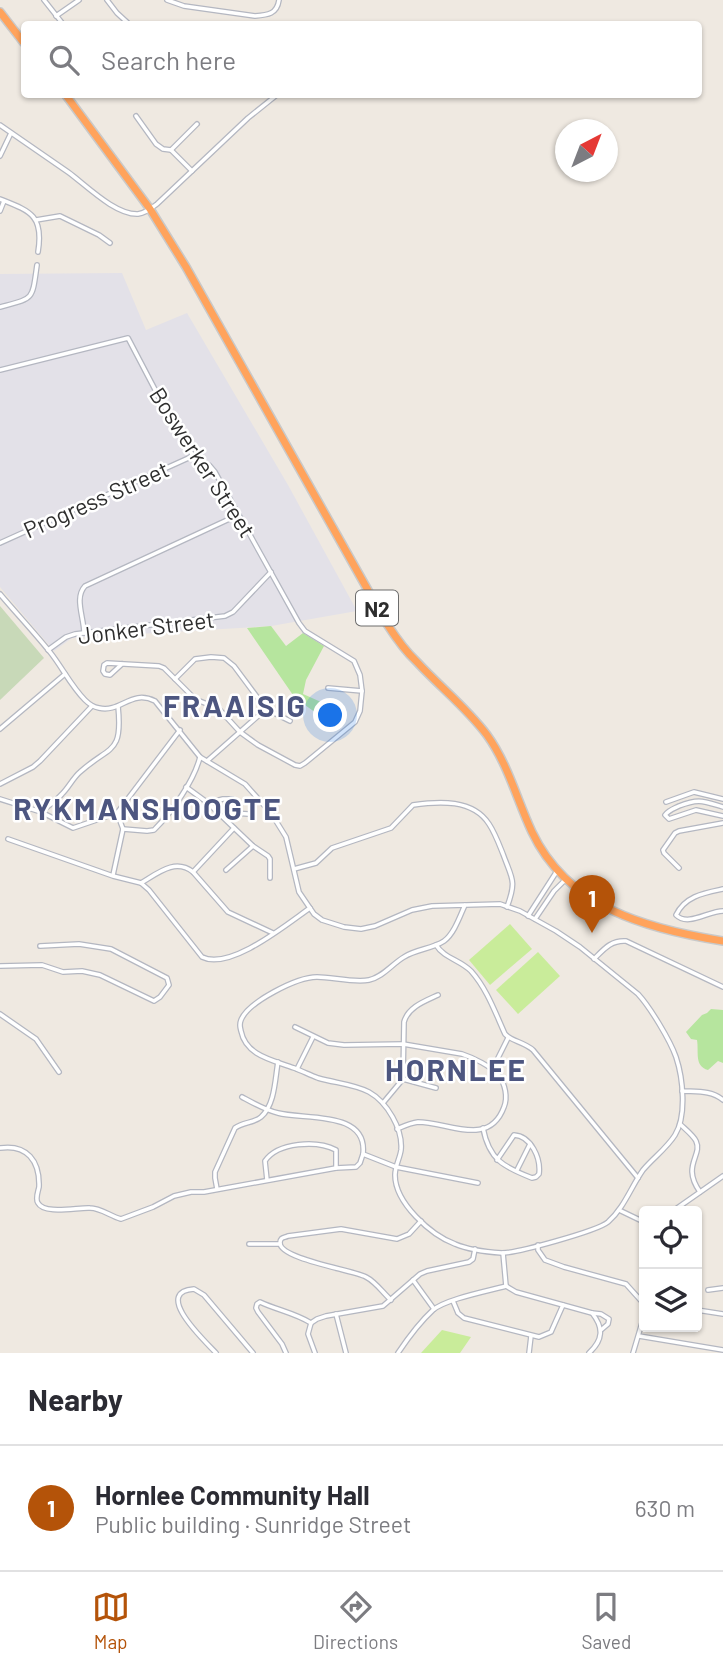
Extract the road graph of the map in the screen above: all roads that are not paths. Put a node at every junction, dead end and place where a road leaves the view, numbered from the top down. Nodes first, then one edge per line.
1 (44, 0) edge
2 (79, 0) edge
3 (107, 0) edge
4 (167, 0) edge
5 (279, 0) edge
6 (0, 12) edge
7 (57, 16) junction
8 (61, 21) edge
9 (126, 21) edge
10 (21, 39) edge
11 (68, 98) edge
12 (273, 98) edge
13 (136, 116) dead end
14 (197, 124) dead end
15 (0, 125) edge
16 (11, 133) junction
17 (170, 150) junction
18 (0, 156) edge
19 (192, 171) junction
20 (2, 200) edge
21 (150, 209) junction
22 (0, 211) edge
23 (36, 220) junction
24 (110, 243) dead end
25 (38, 252) dead end
26 (37, 265) dead end
27 (0, 307) edge
28 (0, 370) edge
29 (193, 456) junction
30 (238, 514) junction
31 (0, 543) edge
32 (271, 572) junction
33 (0, 594) edge
34 (84, 633) junction
35 (48, 650) junction
36 (122, 664) junction
37 (65, 673) junction
38 (175, 679) junction
39 (328, 688) dead end
40 (362, 691) junction
41 (92, 706) junction
42 (117, 706) junction
43 (266, 709) junction
44 (290, 721) dead end
45 (0, 729) edge
46 (180, 730) junction
47 (240, 732) junction
48 (201, 757) junction
49 (207, 761) junction
50 (0, 784) edge
51 (186, 787) junction
52 (0, 799) edge
53 (232, 799) dead end
54 (723, 799) edge
55 (666, 802) dead end
56 (208, 803) junction
57 (723, 807) edge
58 (41, 812) junction
59 (117, 813) junction
60 (248, 814) dead end
61 (723, 816) edge
62 (223, 817) junction
63 (723, 823) edge
64 (234, 828) junction
65 (123, 830) junction
66 (8, 839) dead end
67 (253, 846) junction
68 (679, 868) dead end
69 (294, 869) junction
70 (226, 870) dead end
71 (558, 870) junction
72 (193, 872) junction
73 (113, 876) junction
74 (270, 878) dead end
75 (567, 879) junction
76 (141, 883) junction
77 (723, 889) edge
78 (465, 905) junction
79 (508, 906) junction
80 (310, 908) junction
81 (723, 911) edge
82 (528, 916) junction
83 (535, 919) junction
84 (273, 933) junction
85 (723, 941) edge
86 (436, 945) junction
87 (40, 946) dead end
88 (594, 959) junction
89 (0, 966) edge
90 (723, 987) edge
91 (438, 995) dead end
92 (0, 1014) edge
93 (295, 1027) dead end
94 (313, 1037) junction
95 (508, 1038) junction
96 (403, 1044) junction
97 (278, 1062) junction
98 (297, 1069) junction
99 (492, 1070) junction
100 (59, 1072) dead end
101 (403, 1079) junction
102 (436, 1088) dead end
103 (681, 1091) junction
104 (242, 1097) dead end
105 (722, 1097) edge
106 (383, 1103) junction
107 (267, 1109) junction
108 (680, 1124) junction
109 (483, 1128) junction
110 (397, 1129) junction
111 (530, 1144) junction
112 (0, 1148) edge
113 (363, 1154) junction
114 (497, 1160) junction
115 (396, 1167) junction
116 (336, 1168) junction
117 (516, 1171) junction
118 (723, 1176) edge
119 (638, 1178) junction
120 (267, 1180) junction
121 (478, 1184) dead end
122 (217, 1189) junction
123 (700, 1192) junction
124 (680, 1206) edge
125 (619, 1210) junction
126 (639, 1220) edge
127 (421, 1221) junction
128 (249, 1244) dead end
129 (280, 1244) junction
130 (538, 1245) junction
131 (475, 1249) junction
132 (503, 1253) junction
133 (413, 1279) junction
134 (506, 1286) junction
135 (723, 1289) edge
136 (708, 1290) dead end
137 (639, 1297) edge
138 (391, 1300) junction
139 (453, 1301) junction
140 (563, 1305) junction
141 (434, 1309) junction
142 (702, 1311) edge
143 (592, 1313) junction
144 (336, 1314) junction
145 (723, 1314) edge
146 (311, 1322) junction
147 (601, 1330) junction
148 (640, 1332) edge
149 (531, 1336) junction
150 (639, 1336) junction
151 (723, 1350) edge
152 (216, 1353) edge
153 (253, 1353) edge
154 (286, 1353) edge
155 (315, 1353) edge
156 (346, 1353) edge
157 (398, 1353) edge
158 (529, 1353) edge
159 (589, 1353) edge
160 (634, 1353) edge

1 - 7 street
2 - 7 street
3 - 9 street
4 - 5 street
6 - 10 highway
7 - 8 street
11 - 21 highway, N2
12 - 19 street
13 - 17 street
14 - 17 street
15 - 16 street
16 - 18 street
16 - 21 street
17 - 19 street
19 - 21 street
20 - 22 street
20 - 23 street
21 - 71 highway, N2
23 - 24 street
23 - 25 street
26 - 27 street
28 - 29 street, Boswerker Street
29 - 30 street, Boswerker Street
29 - 31 street, Progress Street
30 - 32 street, Boswerker Street
30 - 34 street
32 - 34 street, Jonker Street
32 - 40 street, Boswerker Street
33 - 35 street
34 - 35 street, Jonker Street
35 - 37 street
36 - 36 street
36 - 38 street
37 - 41 street
37 - 45 street
38 - 43 street
38 - 47 street
39 - 40 street
40 - 47 street
41 - 42 street
41 - 50 street
42 - 46 street
42 - 58 street
43 - 44 street
43 - 47 street
46 - 48 street
46 - 59 street
47 - 49 street
48 - 49 street
48 - 51 street
49 - 69 street
51 - 56 street
51 - 65 street
52 - 58 street
53 - 56 street
54 - 55 street
56 - 62 street
57 - 61 street
58 - 59 street
59 - 65 street
60 - 62 street
62 - 64 street
63 - 68 street
64 - 67 street
64 - 72 street
65 - 73 street
66 - 73 street
67 - 70 street
67 - 74 street
69 - 79 street
69 - 80 street
71 - 75 highway, N2
71 - 82 street
72 - 76 street
72 - 84 street
73 - 76 street
75 - 83 street
75 - 85 highway, N2
76 - 84 street
77 - 81 street
78 - 79 street
78 - 80 street
78 - 86 street
79 - 82 street
80 - 84 street
82 - 83 street
83 - 88 street
86 - 95 street
86 - 97 street
87 - 89 street
88 - 90 street
88 - 103 street
91 - 96 street
92 - 100 street
93 - 94 street
94 - 96 street
94 - 98 street
95 - 99 street
95 - 119 street
96 - 99 street
96 - 101 street
97 - 98 street
97 - 107 street
98 - 106 street
99 - 109 street
101 - 102 street
101 - 106 street
103 - 105 street
103 - 108 street
104 - 107 street
106 - 110 street
107 - 113 street
107 - 122 street
108 - 119 street
108 - 123 street
109 - 110 street
109 - 114 street
110 - 115 street
111 - 114 street
111 - 117 street
111 - 117 street
112 - 122 street
113 - 115 street
113 - 116 street
114 - 117 street
115 - 121 street
115 - 127 street
116 - 120 street
116 - 120 street
118 - 123 street
119 - 125 street
120 - 122 street
123 - 124 street
125 - 126 street
125 - 130 street
127 - 129 street
127 - 131 street
128 - 129 street
129 - 138 street
130 - 132 street
130 - 137 street
131 - 132 street
131 - 133 street
132 - 134 street
133 - 138 street
133 - 141 street
134 - 139 street
134 - 140 street
135 - 136 street
138 - 144 street
139 - 141 street
139 - 149 street
140 - 143 street
140 - 149 street
141 - 157 street
142 - 145 street
143 - 147 street
143 - 147 street
144 - 146 street
144 - 156 street
146 - 154 street
146 - 155 street
147 - 159 street
148 - 150 street
149 - 158 street
150 - 151 street
150 - 160 street
152 - 153 street

